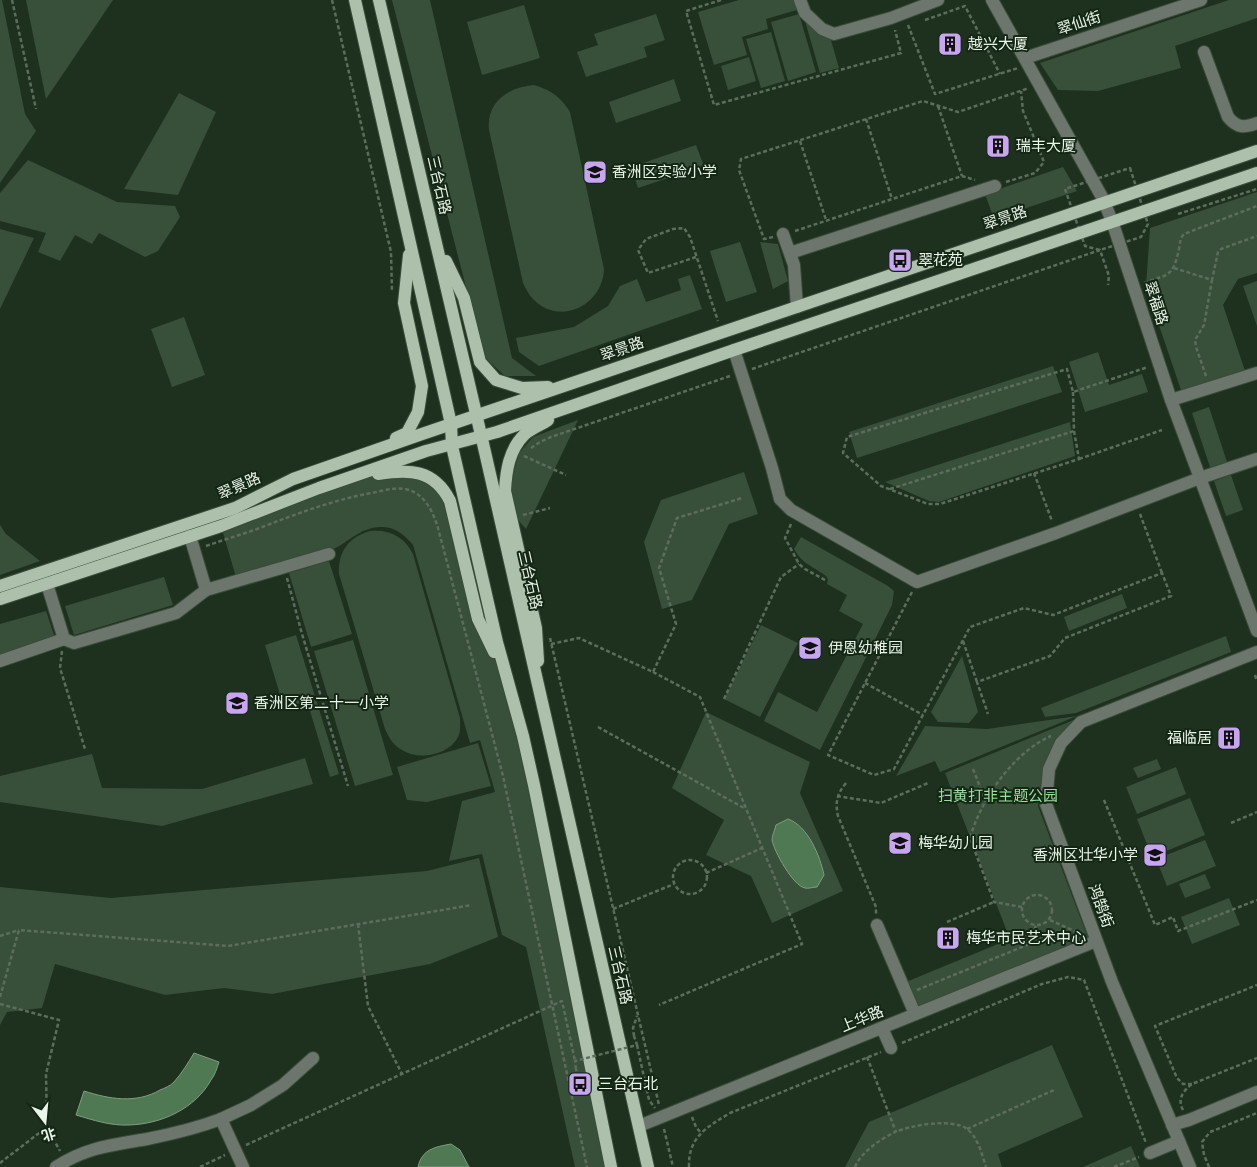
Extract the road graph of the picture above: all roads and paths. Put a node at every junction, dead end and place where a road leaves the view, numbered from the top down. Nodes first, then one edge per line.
1 (12, 0) edge
2 (332, 0) edge
3 (355, 0) edge
4 (379, 0) edge
5 (721, 0) edge
6 (800, 0) edge
7 (938, 0) edge
8 (992, 0) edge
9 (1201, 0) edge
10 (891, 18) junction
11 (924, 20) dead end
12 (916, 23) dead end
13 (1204, 52) dead end
14 (1027, 61) junction
15 (1000, 74) junction
16 (1040, 85) junction
17 (1021, 91) junction
18 (938, 106) junction
19 (36, 109) dead end
20 (866, 119) junction
21 (1257, 123) edge
22 (800, 140) junction
23 (1257, 151) edge
24 (1257, 172) edge
25 (962, 176) junction
26 (995, 186) junction
27 (1257, 189) edge
28 (892, 199) junction
29 (1104, 202) junction
30 (1257, 206) edge
31 (1176, 215) dead end
32 (826, 220) junction
33 (1112, 222) junction
34 (783, 234) junction
35 (1257, 236) edge
36 (435, 239) junction
37 (410, 245) junction
38 (696, 256) junction
39 (792, 259) junction
40 (1174, 268) junction
41 (1212, 280) junction
42 (1108, 285) dead end
43 (1134, 286) junction
44 (392, 295) dead end
45 (797, 307) junction
46 (722, 332) junction
47 (734, 350) junction
48 (1159, 364) junction
49 (741, 372) junction
50 (1257, 373) edge
51 (566, 386) junction
52 (1210, 388) junction
53 (1073, 392) junction
54 (1171, 400) junction
55 (566, 409) junction
56 (476, 416) junction
57 (451, 424) junction
58 (1162, 430) dead end
59 (1074, 431) junction
60 (482, 437) junction
61 (534, 439) dead end
62 (452, 446) junction
63 (362, 455) junction
64 (1079, 459) junction
65 (1257, 459) edge
66 (1034, 473) junction
67 (1200, 478) junction
68 (252, 484) dead end
69 (319, 488) junction
70 (888, 489) junction
71 (742, 498) dead end
72 (216, 501) dead end
73 (1136, 502) junction
74 (550, 508) dead end
75 (796, 513) junction
76 (522, 515) dead end
77 (1056, 533) junction
78 (190, 536) junction
79 (194, 550) junction
80 (329, 554) dead end
81 (799, 564) junction
82 (284, 567) junction
83 (1162, 573) junction
84 (825, 580) dead end
85 (917, 582) junction
86 (47, 584) junction
87 (0, 586) edge
88 (206, 590) junction
89 (0, 599) edge
90 (1257, 631) edge
91 (550, 636) dead end
92 (64, 639) junction
93 (963, 640) junction
94 (551, 644) junction
95 (1257, 652) edge
96 (0, 661) edge
97 (654, 672) junction
98 (1255, 675) dead end
99 (507, 679) junction
100 (1257, 681) edge
101 (977, 682) junction
102 (865, 683) junction
103 (724, 699) dead end
104 (542, 706) junction
105 (988, 714) dead end
106 (923, 715) junction
107 (598, 727) dead end
108 (1069, 734) junction
109 (85, 749) dead end
110 (973, 769) dead end
111 (846, 783) dead end
112 (928, 783) dead end
113 (348, 786) dead end
114 (837, 796) junction
115 (1104, 800) dead end
116 (986, 802) junction
117 (746, 808) junction
118 (1257, 812) edge
119 (1231, 823) dead end
120 (762, 848) junction
121 (706, 873) junction
122 (674, 884) junction
123 (1257, 900) edge
124 (994, 902) junction
125 (472, 905) dead end
126 (1022, 907) junction
127 (613, 909) junction
128 (1050, 919) junction
129 (946, 922) dead end
130 (358, 924) junction
131 (877, 925) joint
132 (1036, 926) junction
133 (19, 930) junction
134 (0, 936) edge
135 (1096, 941) junction
136 (1257, 985) edge
137 (906, 995) junction
138 (0, 997) edge
139 (0, 1004) edge
140 (659, 1004) dead end
141 (552, 1006) junction
142 (915, 1014) junction
143 (638, 1015) junction
144 (882, 1028) junction
145 (636, 1045) junction
146 (890, 1048) junction
147 (867, 1057) junction
148 (313, 1058) dead end
149 (1257, 1058) edge
150 (575, 1061) junction
151 (402, 1074) junction
152 (1192, 1084) junction
153 (570, 1088) junction
154 (1054, 1090) dead end
155 (1257, 1092) edge
156 (649, 1100) dead end
157 (689, 1106) junction
158 (1257, 1113) edge
159 (662, 1117) junction
160 (221, 1119) junction
161 (1189, 1120) junction
162 (1172, 1125) junction
163 (639, 1126) junction
164 (47, 1127) junction
165 (967, 1129) junction
166 (896, 1132) junction
167 (701, 1133) junction
168 (1179, 1141) junction
169 (235, 1150) junction
170 (1150, 1153) junction
171 (0, 1163) edge
172 (61, 1164) edge
173 (200, 1167) edge
174 (243, 1167) edge
175 (587, 1167) edge
176 (611, 1167) edge
177 (648, 1167) edge
178 (673, 1167) edge
179 (689, 1167) edge
180 (855, 1167) edge
181 (986, 1167) edge
182 (1114, 1167) edge
183 (1190, 1167) edge
184 (1209, 1167) edge

1 - 19 path
2 - 44 path
3 - 37 main road
4 - 36 main road, 三台石路
5 - 10 path
6 - 10 street
7 - 10 street
8 - 14 street, 翠福路
9 - 14 street, 翠仙街
11 - 15 path
12 - 15 path
13 - 21 street
14 - 15 path
14 - 16 street, 翠福路
16 - 17 path
16 - 29 street, 翠福路
17 - 18 path
17 - 26 path
18 - 20 path
18 - 25 path
20 - 22 path
20 - 28 path
22 - 32 path
22 - 34 path
23 - 29 main road, 翠景路
24 - 33 main road, 翠景路
25 - 26 path
25 - 28 path
26 - 39 street
27 - 31 path
28 - 32 path
29 - 33 street, 翠福路
29 - 45 main road, 翠景路
30 - 40 path
32 - 34 path
33 - 43 street, 翠福路
33 - 47 main road, 翠景路
34 - 39 street
35 - 41 path
36 - 51 main road
36 - 56 main road, 三台石路
37 - 57 main road
37 - 63 main road
38 - 38 path
38 - 46 path
39 - 45 street
40 - 41 path
40 - 43 path
41 - 52 path
42 - 49 path
43 - 48 street, 翠福路
45 - 46 main road, 翠景路
46 - 51 main road, 翠景路
47 - 49 street
47 - 55 main road, 翠景路
48 - 53 path
48 - 54 street, 翠福路
49 - 61 path
49 - 75 street
50 - 52 street
51 - 56 main road, 翠景路
52 - 54 street
53 - 59 path
53 - 70 path
54 - 67 street, 翠福路
55 - 60 main road, 翠景路
55 - 104 main road
56 - 57 main road, 翠景路
56 - 60 main road, 三台石路
57 - 62 main road
57 - 63 main road, 翠景路
58 - 64 path
59 - 64 path
59 - 70 path
60 - 62 main road, 翠景路
60 - 104 main road, 三台石路
62 - 69 main road, 翠景路
62 - 99 main road
63 - 87 main road, 翠景路
64 - 66 path
65 - 67 street
66 - 70 path
66 - 77 path
67 - 73 street
67 - 90 street, 翠福路
68 - 72 path
69 - 78 main road, 翠景路
69 - 99 main road
71 - 97 path
73 - 77 street
73 - 83 path
74 - 76 path
75 - 81 path
75 - 85 street
77 - 85 street
78 - 79 street
78 - 86 main road, 翠景路
79 - 88 street
79 - 141 path
80 - 82 street
81 - 84 path
81 - 103 path
82 - 88 street
82 - 113 path
83 - 93 path
83 - 101 path
85 - 102 path
86 - 89 main road, 翠景路
86 - 92 street
88 - 92 street
91 - 94 path
92 - 96 street
92 - 109 path
93 - 101 path
93 - 106 path
94 - 97 path
94 - 127 path
95 - 108 street, 鸿鹄街
97 - 117 path
98 - 100 path
99 - 176 main road
101 - 105 path
102 - 106 path
102 - 106 path
104 - 163 main road, 三台石路
107 - 117 path
108 - 116 path
108 - 135 street, 鸿鹄街
110 - 116 path
111 - 114 path
112 - 114 path
114 - 131 path
115 - 123 path
116 - 124 path
117 - 120 path
118 - 119 path
120 - 121 path
120 - 140 path
121 - 122 path
121 - 122 path
122 - 127 path
124 - 126 path
124 - 129 path
125 - 130 path
126 - 128 path
126 - 132 path
127 - 143 path
128 - 132 path
128 - 135 path
130 - 133 path
130 - 151 path
131 - 137 street
132 - 137 path
133 - 134 path
133 - 138 path
135 - 142 street, 上华路
135 - 162 street, 鸿鹄街
136 - 152 path
137 - 142 street
139 - 164 path
141 - 150 path
141 - 151 path
141 - 153 path
142 - 144 street, 上华路
143 - 145 path, bridge
143 - 159 path
144 - 146 street
144 - 157 street, 上华路
145 - 150 path, bridge
145 - 156 path
146 - 147 path
146 - 170 path
147 - 166 path
147 - 167 path
148 - 160 street
149 - 152 path
150 - 153 path, bridge
151 - 169 path
152 - 161 path
153 - 175 path
154 - 165 path
155 - 161 street
157 - 159 street, 上华路
157 - 167 path
158 - 184 path
159 - 163 street, 上华路
159 - 178 path
160 - 169 street
160 - 172 street
161 - 162 street
162 - 168 street, 鸿鹄街
163 - 177 main road, 三台石路
164 - 171 path
164 - 172 path
165 - 166 path
165 - 181 path
166 - 180 path
167 - 179 path
168 - 170 street
168 - 183 street, 鸿鹄街
169 - 173 path
169 - 174 street
170 - 182 path

